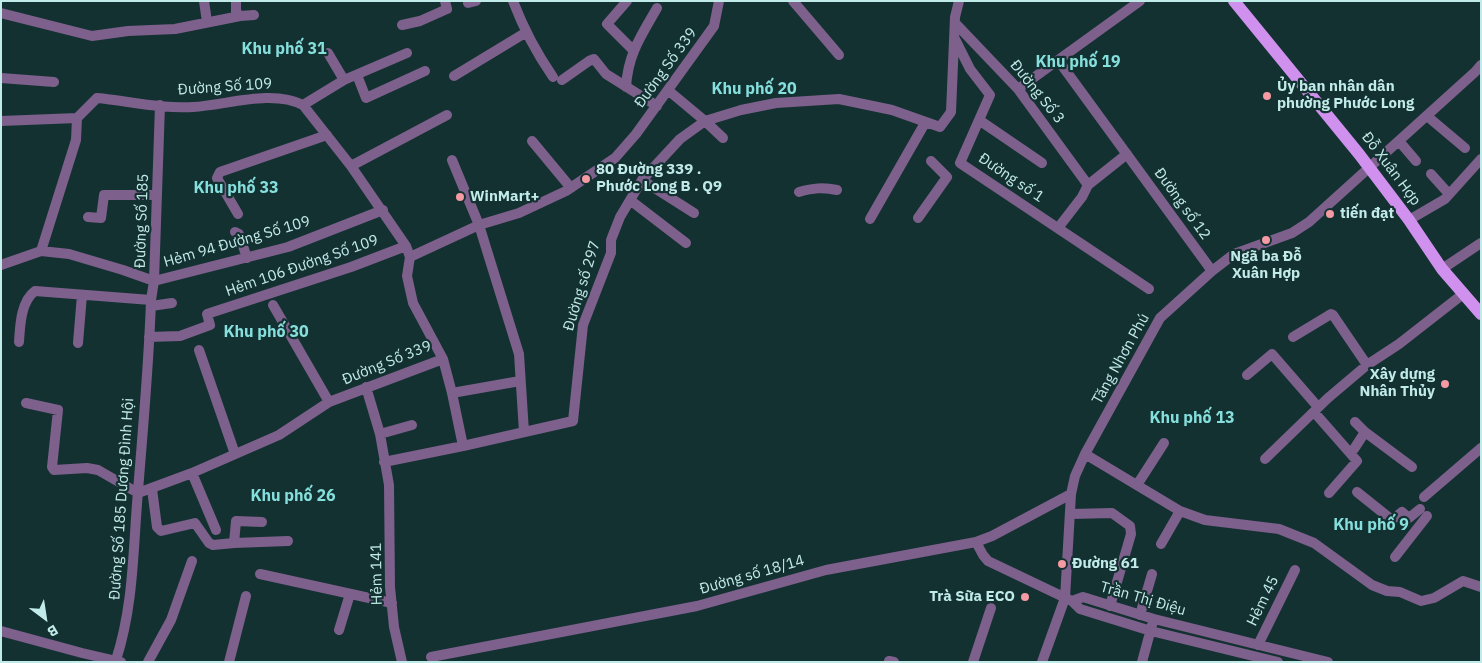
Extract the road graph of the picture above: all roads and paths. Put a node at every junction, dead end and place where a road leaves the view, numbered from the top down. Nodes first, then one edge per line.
1 (204, 1) edge
2 (236, 1) edge
3 (445, 1) edge
4 (513, 1) edge
5 (627, 1) edge
6 (719, 1) edge
7 (793, 1) edge
8 (959, 1) edge
9 (1140, 1) edge
10 (1234, 1) edge
11 (657, 8) dead end
12 (1, 13) edge
13 (254, 15) dead end
14 (240, 16) junction
15 (207, 22) junction
16 (956, 24) junction
17 (402, 25) dead end
18 (525, 32) junction
19 (954, 38) junction
20 (633, 50) junction
21 (328, 53) dead end
22 (407, 53) dead end
23 (839, 55) dead end
24 (1058, 60) junction
25 (1481, 65) edge
26 (425, 71) dead end
27 (357, 75) junction
28 (454, 76) dead end
29 (1, 78) edge
30 (344, 80) junction
31 (54, 82) dead end
32 (626, 87) junction
33 (1018, 88) junction
34 (668, 90) junction
35 (160, 105) junction
36 (303, 105) junction
37 (657, 106) junction
38 (447, 115) dead end
39 (1427, 116) junction
40 (77, 118) junction
41 (979, 120) junction
42 (1, 121) edge
43 (705, 121) junction
44 (925, 122) junction
45 (327, 135) junction
46 (723, 138) dead end
47 (532, 141) dead end
48 (1399, 141) junction
49 (1465, 148) dead end
50 (1128, 154) junction
51 (1481, 159) edge
52 (452, 160) dead end
53 (930, 161) dead end
54 (1416, 162) dead end
55 (1042, 163) dead end
56 (351, 166) junction
57 (1370, 168) junction
58 (1431, 174) dead end
59 (642, 180) junction
60 (1088, 185) junction
61 (572, 188) junction
62 (837, 190) dead end
63 (799, 192) dead end
64 (1449, 194) junction
65 (157, 195) junction
66 (630, 200) junction
67 (383, 210) junction
68 (694, 213) dead end
69 (238, 214) dead end
70 (88, 217) dead end
71 (918, 218) dead end
72 (870, 219) dead end
73 (1409, 220) junction
74 (479, 225) junction
75 (1058, 228) junction
76 (235, 232) dead end
77 (686, 243) dead end
78 (1481, 243) edge
79 (406, 246) junction
80 (41, 251) junction
81 (410, 257) junction
82 (247, 258) junction
83 (1, 266) edge
84 (1442, 269) junction
85 (1212, 271) junction
86 (154, 281) junction
87 (1149, 289) dead end
88 (1463, 294) junction
89 (82, 295) junction
90 (151, 303) junction
91 (172, 303) dead end
92 (273, 305) dead end
93 (1481, 314) edge
94 (1293, 337) dead end
95 (149, 338) junction
96 (19, 342) dead end
97 (78, 343) dead end
98 (199, 350) dead end
99 (444, 359) junction
100 (1368, 365) junction
101 (1246, 375) dead end
102 (520, 381) junction
103 (366, 387) junction
104 (452, 393) junction
105 (330, 402) junction
106 (26, 403) dead end
107 (1316, 410) junction
108 (1355, 422) dead end
109 (412, 425) dead end
110 (524, 432) junction
111 (1365, 432) junction
112 (380, 434) junction
113 (1164, 443) dead end
114 (463, 446) junction
115 (1481, 448) edge
116 (1354, 449) dead end
117 (235, 454) junction
118 (1085, 454) junction
119 (1265, 459) dead end
120 (384, 462) junction
121 (1412, 467) dead end
122 (192, 473) junction
123 (1137, 485) junction
124 (152, 489) junction
125 (1357, 492) dead end
126 (138, 493) junction
127 (1329, 493) dead end
128 (1071, 494) junction
129 (1424, 497) dead end
130 (1180, 511) junction
131 (1071, 514) junction
132 (262, 522) dead end
133 (216, 530) dead end
134 (288, 541) dead end
135 (976, 542) junction
136 (234, 543) junction
137 (1162, 544) dead end
138 (1395, 557) dead end
139 (192, 561) dead end
140 (1295, 570) dead end
141 (260, 574) dead end
142 (1152, 574) dead end
143 (1481, 587) edge
144 (350, 594) junction
145 (246, 596) dead end
146 (1068, 599) junction
147 (392, 603) junction
148 (1110, 606) junction
149 (991, 608) dead end
150 (1140, 615) junction
151 (1154, 619) junction
152 (339, 630) dead end
153 (4, 631) edge
154 (1151, 631) junction
155 (1258, 645) junction
156 (81, 657) edge
157 (430, 657) dead end
158 (1314, 660) edge
159 (119, 661) edge
160 (148, 662) edge
161 (230, 662) edge
162 (402, 662) edge
163 (974, 662) edge
164 (1042, 662) edge
165 (1142, 662) edge
166 (1278, 662) edge
167 (1328, 662) edge

1 - 15 street
2 - 14 street
3 - 17 street
4 - 18 street
5 - 20 street
6 - 34 street, Đường Số 339
7 - 23 street
8 - 16 street
9 - 24 street
10 - 57 main road, Đỗ Xuân Hợp
11 - 20 street
12 - 15 street
13 - 14 street
14 - 15 street
16 - 19 street
16 - 33 street, Đường Số 3
18 - 28 street
18 - 32 street
19 - 41 street, Đường số 1
19 - 44 street
20 - 32 street
21 - 30 street
22 - 27 street
24 - 33 street
24 - 50 street
25 - 39 street, Tăng Nhơn Phú
26 - 27 street
27 - 30 street
29 - 31 street
30 - 36 street
32 - 37 street
33 - 60 street, Đường Số 3
34 - 37 street, Đường Số 339
34 - 43 street
35 - 36 street, Đường Số 109
35 - 40 street, Đường Số 109
35 - 65 street, Đường Số 185
36 - 45 street
37 - 61 street, Đường Số 339
38 - 56 street
39 - 48 street, Tăng Nhơn Phú
39 - 49 street
40 - 42 street
40 - 80 street
41 - 55 street
41 - 75 street, Đường số 1
43 - 44 street
43 - 46 street
43 - 59 street, Đường số 297
44 - 72 street
45 - 56 street
45 - 69 street
47 - 61 street
48 - 54 street
48 - 57 street, Tăng Nhơn Phú
50 - 60 street
50 - 85 street, Đường số 12
51 - 64 street
52 - 74 street
53 - 71 street
56 - 67 street
57 - 73 main road, Đỗ Xuân Hợp
57 - 85 street, Tăng Nhơn Phú
58 - 64 street
59 - 66 street, Đường số 297
59 - 68 street
60 - 75 street
61 - 74 street, Đường Số 339
62 - 63 street
64 - 73 street
65 - 70 street
65 - 86 street, Đường Số 185
66 - 77 street
66 - 110 street, Đường số 297
67 - 79 street
67 - 82 street, Hẻm 94 Đường Số 109
73 - 84 main road, Đỗ Xuân Hợp
74 - 81 street, Đường Số 339
74 - 102 street
75 - 87 street, Đường số 1
76 - 82 street
78 - 84 street
79 - 81 street
79 - 95 street, Hẻm 106 Đường Số 109
80 - 83 street
80 - 86 street
81 - 99 street, Đường Số 339
82 - 86 street, Hẻm 94 Đường Số 109
84 - 88 main road, Đỗ Xuân Hợp
85 - 118 street, Tăng Nhơn Phú
86 - 90 street, Đường Số 185
88 - 93 main road, Đỗ Xuân Hợp
88 - 100 street
89 - 90 street
89 - 96 street
89 - 97 street
90 - 91 street
90 - 95 street, Đường Số 185
92 - 105 street
94 - 100 street
95 - 126 street, Đường Số 185 Dương Đình Hội
98 - 117 street
99 - 103 street, Đường Số 339
99 - 104 street
100 - 107 street
101 - 107 street
102 - 104 street
102 - 110 street
103 - 105 street, Đường Số 339
103 - 112 street, Hẻm 141
104 - 114 street
105 - 117 street, Đường Số 339
106 - 126 street
107 - 119 street
107 - 127 street
108 - 111 street
109 - 112 street
110 - 114 street, Đường số 297
111 - 116 street
111 - 121 street
112 - 120 street, Hẻm 141
113 - 123 street
114 - 120 street, Đường số 297
115 - 129 street
117 - 122 street, Đường Số 339
118 - 123 street
118 - 128 street, Tăng Nhơn Phú
120 - 147 street, Hẻm 141
122 - 124 street, Đường Số 339
122 - 133 street
123 - 130 street
124 - 126 street, Đường Số 339
124 - 136 street
125 - 138 street
126 - 159 street, Đường Số 185 Dương Đình Hội
128 - 131 street, Tăng Nhơn Phú
128 - 135 street, Đường số 18/14
130 - 137 street
130 - 143 street
131 - 146 street, Tăng Nhơn Phú
131 - 148 street
132 - 136 street
134 - 136 street
135 - 146 street
135 - 157 street, Đường số 18/14
139 - 160 street
140 - 155 street, Hẻm 45
141 - 144 street
142 - 150 street
144 - 147 street
144 - 152 street
145 - 161 street
146 - 148 street, Trần Thị Điệu
146 - 154 street, Trần Thị Điệu
146 - 164 street, Tăng Nhơn Phú
147 - 162 street, Hẻm 141
148 - 150 street, Trần Thị Điệu
149 - 163 street
150 - 151 street, Trần Thị Điệu
151 - 154 street
151 - 155 street, Trần Thị Điệu
153 - 156 street
154 - 165 street
154 - 166 street, Trần Thị Điệu
155 - 158 street, Trần Thị Điệu
156 - 159 street
158 - 167 street, Trần Thị Điệu

